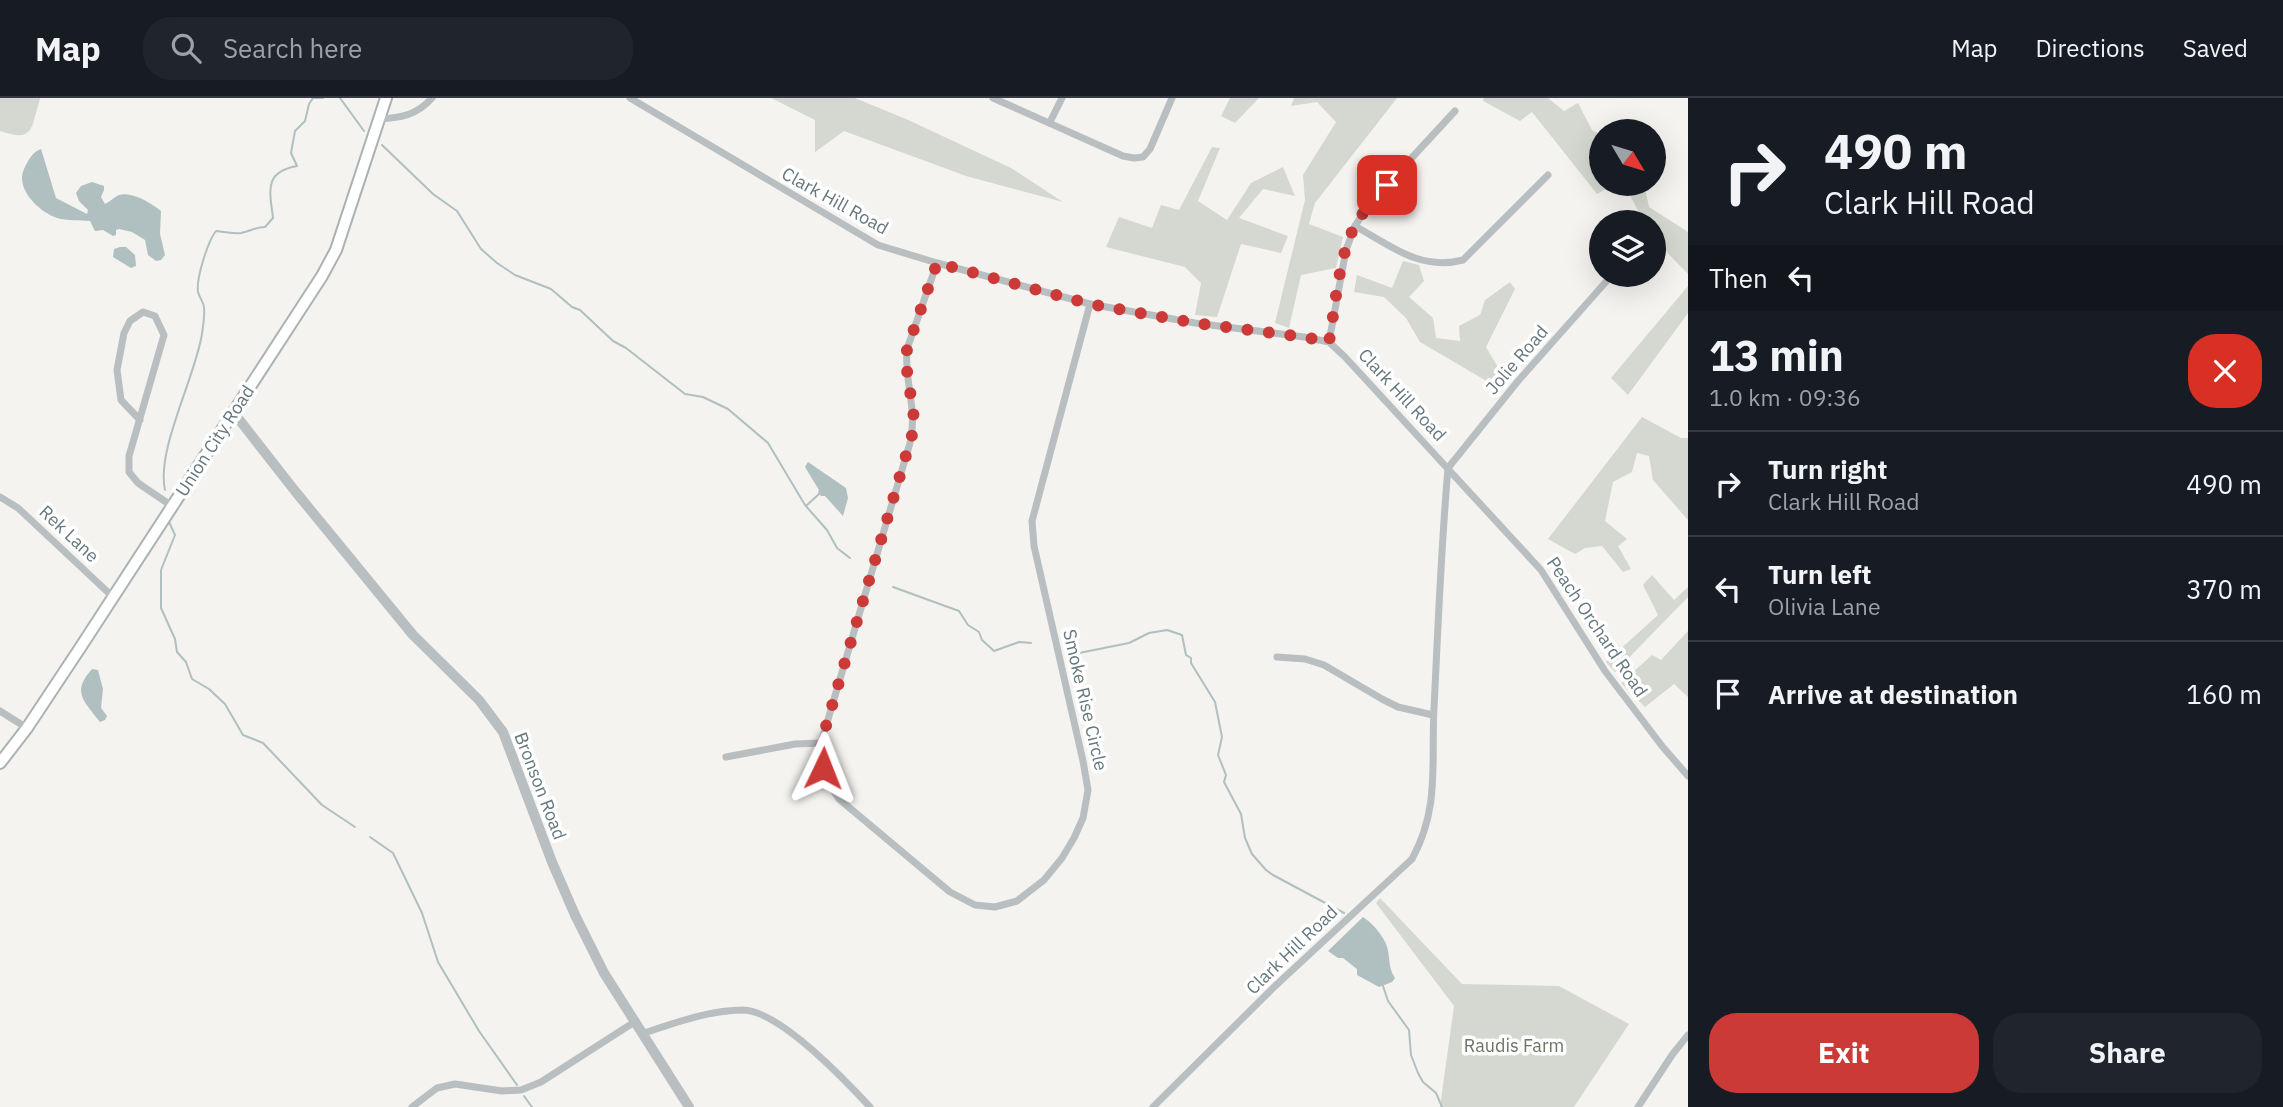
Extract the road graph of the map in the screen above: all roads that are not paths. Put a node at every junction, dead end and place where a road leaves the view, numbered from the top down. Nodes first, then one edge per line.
1 (386, 98) edge
2 (432, 98) edge
3 (630, 98) edge
4 (993, 98) edge
5 (1062, 98) edge
6 (1172, 98) edge
7 (1455, 111) dead end
8 (379, 119) junction
9 (1051, 122) junction
10 (1548, 175) dead end
11 (1355, 226) junction
12 (937, 263) junction
13 (1601, 287) edge
14 (1090, 304) junction
15 (1329, 342) junction
16 (234, 413) junction
17 (140, 420) junction
18 (1448, 468) junction
19 (0, 497) edge
20 (173, 506) junction
21 (113, 597) junction
22 (1277, 657) dead end
23 (0, 711) edge
24 (1433, 715) junction
25 (27, 728) junction
26 (821, 743) junction
27 (726, 757) dead end
28 (0, 762) edge
29 (1688, 776) edge
30 (636, 1021) junction
31 (644, 1033) junction
32 (1688, 1035) edge
33 (412, 1107) edge
34 (689, 1107) edge
35 (870, 1107) edge
36 (1153, 1107) edge
37 (1637, 1107) edge

1 - 8 main road, Union City Road
2 - 8 street
3 - 12 street, Clark Hill Road
4 - 9 street
5 - 9 street
6 - 9 street
7 - 11 street
8 - 16 main road, Union City Road
10 - 11 street
11 - 15 street
12 - 14 street, Clark Hill Road
12 - 26 street, Smoke Rise Circle
13 - 18 street, Jolie Road
14 - 15 street, Clark Hill Road
14 - 26 street, Smoke Rise Circle
15 - 18 street, Clark Hill Road
16 - 20 main road, Union City Road
16 - 30 street, Bronson Road
17 - 17 street
17 - 20 street
18 - 24 street, Clark Hill Road
18 - 29 street, Peach Orchard Road
19 - 21 street, Rek Lane
20 - 21 main road, Union City Road
21 - 25 main road, Union City Road
22 - 24 street
23 - 25 street
24 - 36 street, Clark Hill Road
25 - 28 main road, Union City Road
26 - 27 street
30 - 31 street, Bronson Road
30 - 33 street
31 - 34 street, Bronson Road
31 - 35 street
32 - 37 street

